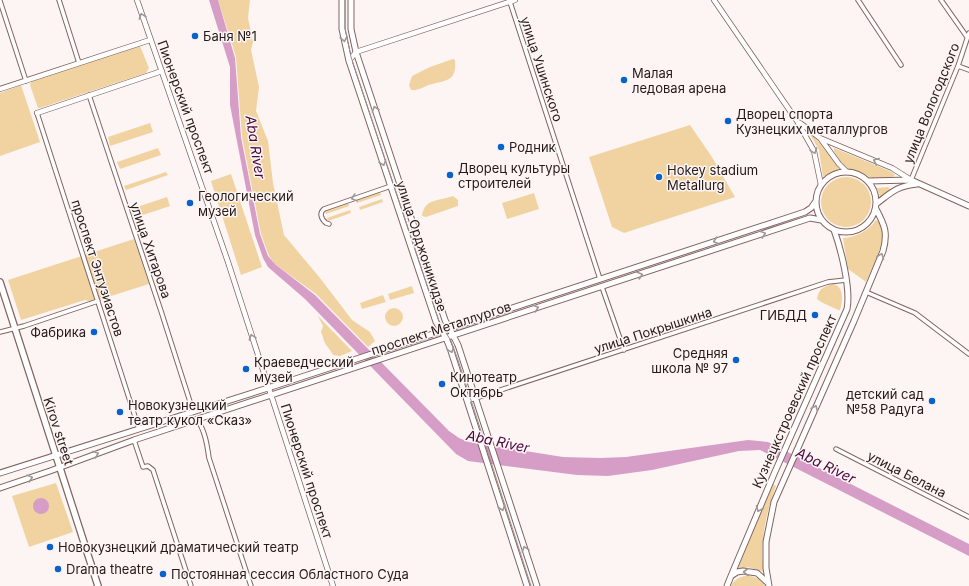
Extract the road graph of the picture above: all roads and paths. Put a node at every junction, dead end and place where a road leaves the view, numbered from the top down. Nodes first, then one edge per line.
1 (59, 0) edge
2 (137, 0) edge
3 (342, 0) edge
4 (351, 0) edge
5 (714, 0) edge
6 (858, 0) edge
7 (941, 0) edge
8 (0, 1) edge
9 (513, 1) edge
10 (968, 35) edge
11 (150, 40) junction
12 (356, 52) junction
13 (349, 61) junction
14 (79, 63) junction
15 (901, 65) dead end
16 (958, 66) junction
17 (969, 70) edge
18 (162, 72) junction
19 (26, 81) junction
20 (0, 90) edge
21 (89, 95) junction
22 (37, 113) joint
23 (797, 121) junction
24 (820, 138) junction
25 (847, 172) junction
26 (911, 180) junction
27 (868, 181) junction
28 (918, 184) junction
29 (821, 185) junction
30 (391, 186) junction
31 (816, 201) junction
32 (969, 206) edge
33 (876, 207) junction
34 (821, 220) junction
35 (330, 224) dead end
36 (834, 230) junction
37 (600, 279) junction
38 (846, 280) junction
39 (0, 282) edge
40 (602, 287) junction
41 (866, 292) junction
42 (98, 301) junction
43 (449, 328) junction
44 (15, 329) junction
45 (441, 331) junction
46 (0, 332) edge
47 (454, 335) junction
48 (446, 338) junction
49 (624, 350) junction
50 (969, 354) edge
51 (271, 391) junction
52 (476, 398) junction
53 (467, 401) junction
54 (193, 411) junction
55 (196, 419) junction
56 (139, 429) junction
57 (134, 440) junction
58 (836, 449) dead end
59 (55, 456) junction
60 (59, 467) junction
61 (0, 473) edge
62 (0, 488) edge
63 (969, 517) edge
64 (731, 576) junction
65 (768, 585) edge
66 (98, 586) edge
67 (191, 586) edge
68 (251, 586) edge
69 (333, 586) edge
70 (527, 586) edge
71 (536, 586) edge
72 (726, 586) edge

1 - 14 street
11 -> 2 street, Пионерский проспект
3 -> 13 main road, улица Орджоникидзе
4 - 12 main road, улица Орджоникидзе
5 - 23 street
6 - 15 street
7 - 10 street
8 - 19 street
9 - 12 street
9 - 37 street, улица Ушинского
10 - 16 street, улица Вологодского
11 - 14 street
11 - 18 street, Пионерский проспект
12 - 13 street
43 -> 12 main road, улица Орджоникидзе
13 -> 30 main road, улица Орджоникидзе
14 - 19 street
16 - 17 street
16 - 26 street, улица Вологодского
18 - 21 street
51 -> 18 street, Пионерский проспект
19 - 20 street
21 - 22 street
21 - 54 street, улица Хитарова
22 - 42 street, проспект Энтузиастов
23 - 24 street
23 -> 29 street
24 - 25 street
26 -> 24 street
25 - 27 main road
25 - 29 main road
26 - 27 main road
26 - 28 main road
27 - 33 main road
28 - 32 main road
28 - 33 main road
29 - 31 main road
30 -> 35 street
30 - 45 main road, улица Орджоникидзе
31 - 34 main road
31 -> 37 main road, проспект Металлургов
33 - 36 main road
41 -> 33 main road, Кузнецкстроевский проспект
34 - 36 main road
40 -> 34 main road, проспект Металлургов
36 - 38 main road, Кузнецкстроевский проспект
37 - 43 main road, проспект Металлургов
38 - 49 street, улица Покрышкина
38 -> 64 main road, Кузнецкстроевский проспект
39 - 44 main road, Kirov street
47 -> 40 main road, проспект Металлургов
40 - 49 street
41 - 50 street
65 -> 41 main road, Кузнецкстроевский проспект
42 - 44 street
42 - 56 street, проспект Энтузиастов
43 - 45 main road, проспект Металлургов
43 - 47 main road, улица Орджоникидзе
44 - 46 street
44 - 59 main road, Kirov street
45 - 48 main road, улица Орджоникидзе
45 - 51 main road, проспект Металлургов
47 - 48 main road, проспект Металлургов
47 - 52 main road, улица Орджоникидзе
48 - 51 main road, проспект Металлургов
48 -> 53 main road, улица Орджоникидзе
49 - 52 street, улица Покрышкина
51 - 54 main road, проспект Металлургов
51 - 55 main road, проспект Металлургов
51 - 69 street, Пионерский проспект
52 - 53 street, улица Покрышкина
71 -> 52 main road, улица Орджоникидзе
53 -> 70 main road, улица Орджоникидзе
54 - 56 main road, проспект Металлургов
55 - 57 main road, проспект Металлургов
55 - 68 street
56 - 59 main road, проспект Металлургов
60 -> 57 main road, проспект Металлургов
57 - 67 street
58 - 63 street, улица Белана
59 - 60 main road, Kirov street
59 - 61 main road, проспект Металлургов
62 -> 60 main road, проспект Металлургов
60 - 66 main road, Kirov street
65 -> 64 main road
64 - 72 main road, Кузнецкстроевский проспект

